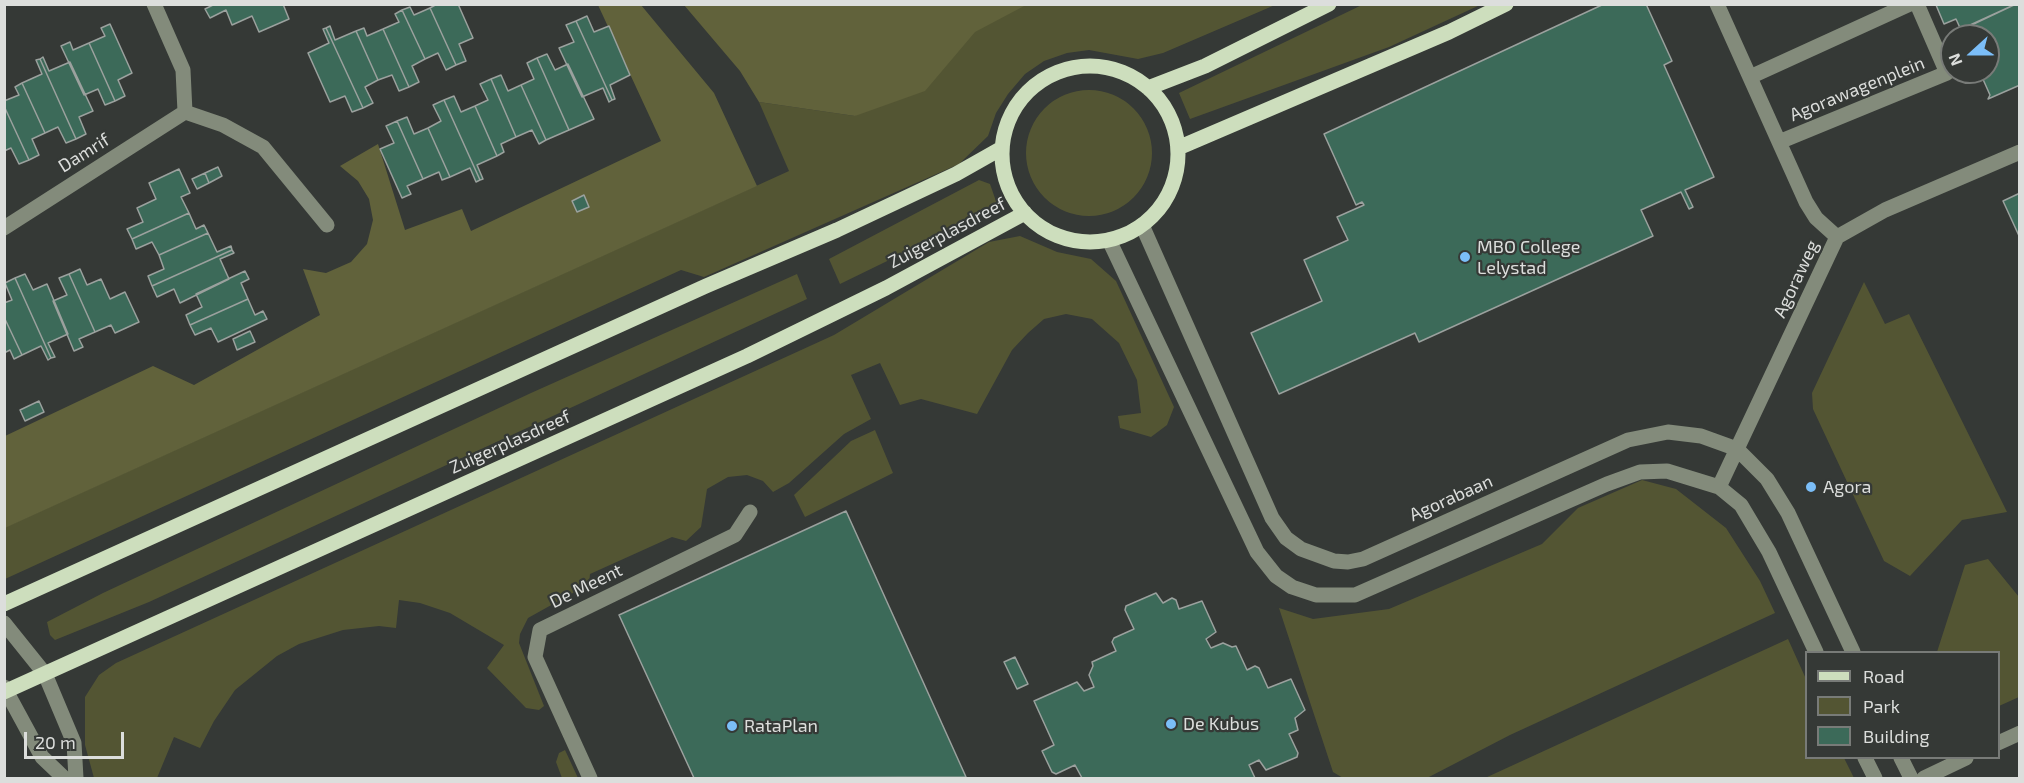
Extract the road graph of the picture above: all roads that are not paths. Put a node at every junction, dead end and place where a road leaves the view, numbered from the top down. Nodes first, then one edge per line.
1 (154, 4) edge
2 (1329, 4) edge
3 (1506, 4) edge
4 (1717, 4) edge
5 (1910, 4) edge
6 (1917, 4) edge
7 (1750, 77) junction
8 (1148, 88) junction
9 (185, 112) junction
10 (1779, 142) junction
11 (1002, 148) junction
12 (1178, 148) junction
13 (2019, 152) edge
14 (1025, 213) junction
15 (327, 225) dead end
16 (1142, 225) junction
17 (4, 228) edge
18 (1837, 237) junction
19 (1109, 240) junction
20 (1737, 449) junction
21 (1719, 487) junction
22 (750, 512) dead end
23 (4, 604) edge
24 (4, 623) edge
25 (1816, 651) edge
26 (1853, 651) edge
27 (45, 674) junction
28 (4, 687) edge
29 (5, 692) edge
30 (2019, 733) edge
31 (2000, 742) edge
32 (1866, 759) edge
33 (1902, 759) edge
34 (1962, 759) edge
35 (64, 778) edge
36 (76, 778) edge
37 (590, 778) edge
38 (1875, 778) edge
39 (1911, 778) edge
40 (1924, 778) edge

1 - 9 street
2 - 8 main road
3 - 12 main road
4 - 7 street, Agorawagenplein
5 - 7 street
6 - 10 street, Agorawagenplein
7 - 10 street, Agorawagenplein
8 - 11 main road
8 - 12 main road
9 - 15 street
9 - 17 street, Damrif
10 - 18 street, Agorawagenplein
11 - 14 main road
11 - 23 main road
12 - 16 main road
13 - 18 street, Agoraweg
14 - 19 main road
14 - 27 main road, Zuigerplasdreef
16 - 19 main road
16 - 20 street, Agorabaan
18 - 20 street, Agoraweg
19 - 21 street
20 - 21 street, Agoraweg
20 - 26 street, Agorabaan
21 - 25 street
22 - 37 street, De Meent
24 - 27 street
27 - 29 main road, Zuigerplasdreef
27 - 36 street
28 - 29 street
29 - 35 street
30 - 31 street
32 - 38 street
33 - 39 street
34 - 40 street

